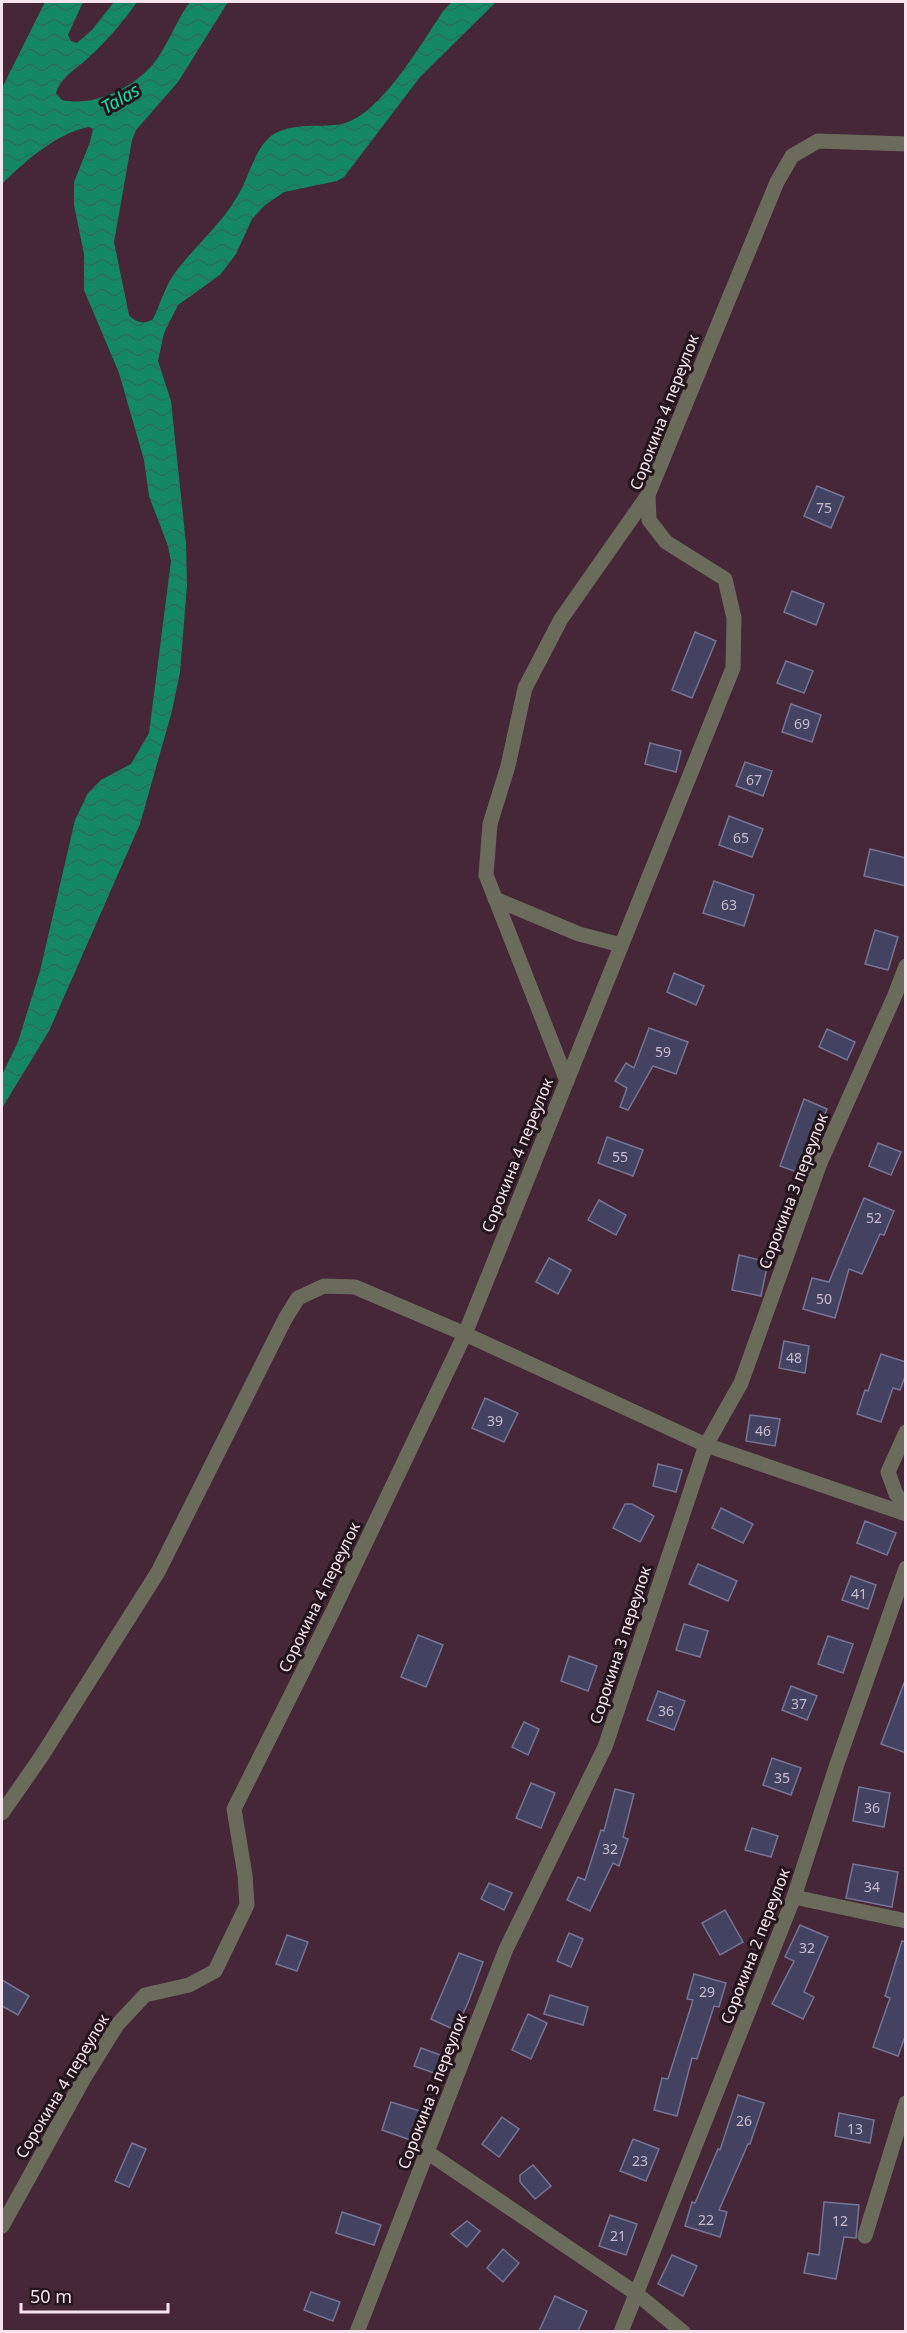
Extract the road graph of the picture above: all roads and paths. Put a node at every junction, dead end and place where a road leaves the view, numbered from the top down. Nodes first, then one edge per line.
1 (906, 144) edge
2 (648, 495) junction
3 (495, 898) junction
4 (621, 945) junction
5 (906, 966) edge
6 (567, 1081) junction
7 (465, 1334) junction
8 (906, 1432) edge
9 (705, 1444) junction
10 (906, 1508) edge
11 (906, 1514) edge
12 (906, 1568) edge
13 (2, 1813) edge
14 (795, 1897) junction
15 (906, 1921) edge
16 (906, 2103) edge
17 (427, 2152) junction
18 (2, 2226) edge
19 (865, 2236) dead end
20 (637, 2294) junction
21 (357, 2331) edge
22 (621, 2331) edge
23 (683, 2331) edge

1 - 2 street, Сорокина 4 переулок
2 - 3 street
2 - 4 street, Сорокина 4 переулок
3 - 4 street
3 - 6 street
4 - 6 street, Сорокина 4 переулок
5 - 9 street, Сорокина 3 переулок
6 - 7 street, Сорокина 4 переулок
7 - 9 street
7 - 13 street
7 - 18 street, Сорокина 4 переулок
8 - 10 street
9 - 11 street
9 - 17 street, Сорокина 3 переулок
12 - 14 street, Сорокина 2 переулок
14 - 15 street
14 - 20 street, Сорокина 2 переулок
16 - 19 street
17 - 20 street
17 - 21 street, Сорокина 3 переулок
20 - 22 street, Сорокина 2 переулок
20 - 23 street

